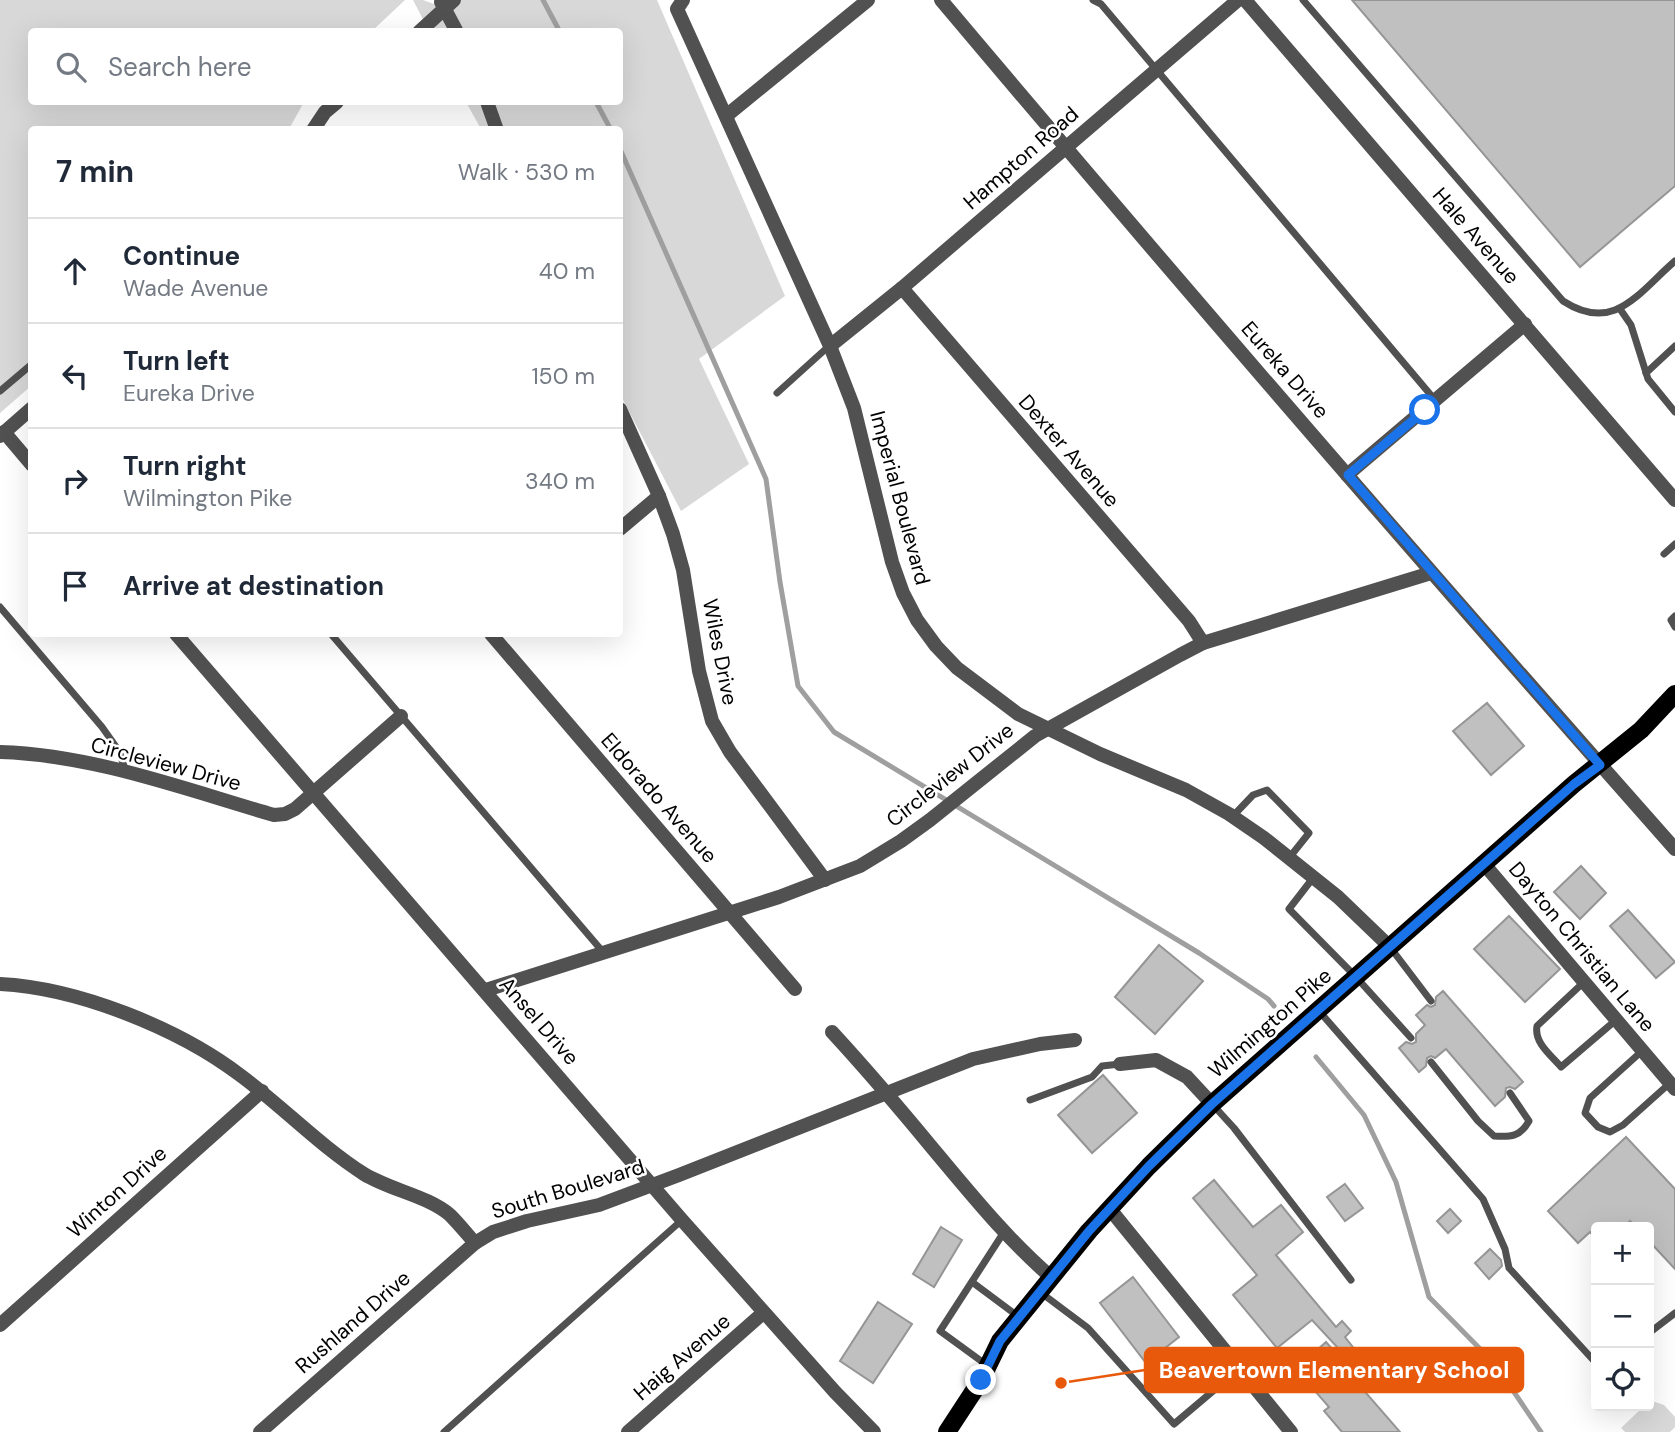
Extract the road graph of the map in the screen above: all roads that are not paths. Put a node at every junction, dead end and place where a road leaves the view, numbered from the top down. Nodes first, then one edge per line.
1 (869, 0) edge
2 (941, 0) edge
3 (1093, 0) edge
4 (1238, 0) edge
5 (1244, 0) edge
6 (1303, 0) edge
7 (446, 3) edge
8 (680, 4) edge
9 (423, 28) edge
10 (455, 28) edge
11 (1156, 69) junction
12 (333, 105) edge
13 (488, 105) edge
14 (726, 116) junction
15 (316, 126) edge
16 (496, 126) edge
17 (1065, 148) junction
18 (1675, 261) edge
19 (902, 288) junction
20 (1620, 309) junction
21 (1525, 324) junction
22 (830, 346) junction
23 (1675, 346) edge
24 (28, 367) edge
25 (1646, 373) junction
26 (0, 391) edge
27 (777, 393) dead end
28 (1436, 400) junction
29 (28, 411) edge
30 (1675, 412) edge
31 (623, 416) edge
32 (1, 432) edge
33 (28, 461) edge
34 (1348, 475) junction
35 (659, 496) junction
36 (1675, 500) edge
37 (623, 527) edge
38 (1675, 544) edge
39 (1664, 554) dead end
40 (1431, 573) junction
41 (0, 607) edge
42 (1675, 616) edge
43 (1675, 627) edge
44 (180, 637) edge
45 (334, 637) edge
46 (497, 637) edge
47 (1203, 643) junction
48 (1675, 694) edge
49 (401, 716) junction
50 (1049, 729) junction
51 (0, 752) edge
52 (1600, 765) junction
53 (126, 772) junction
54 (313, 792) junction
55 (1233, 816) junction
56 (1675, 849) edge
57 (1288, 858) junction
58 (1484, 864) junction
59 (1312, 878) junction
60 (825, 880) junction
61 (730, 912) junction
62 (1390, 947) junction
63 (603, 953) junction
64 (1356, 976) junction
65 (1584, 982) junction
66 (0, 984) edge
67 (795, 989) dead end
68 (486, 990) junction
69 (1431, 1002) dead end
70 (1318, 1010) junction
71 (1616, 1020) junction
72 (832, 1031) dead end
73 (1411, 1038) dead end
74 (1075, 1040) dead end
75 (1643, 1051) junction
76 (1431, 1062) dead end
77 (1120, 1064) joint
78 (1672, 1086) edge
79 (262, 1091) junction
80 (1510, 1093) dead end
81 (888, 1094) junction
82 (1030, 1100) dead end
83 (1212, 1104) junction
84 (652, 1185) junction
85 (1109, 1208) junction
86 (682, 1220) junction
87 (1004, 1231) junction
88 (475, 1243) junction
89 (1351, 1280) dead end
90 (971, 1282) junction
91 (1045, 1285) junction
92 (763, 1313) junction
93 (1675, 1313) edge
94 (1020, 1317) junction
95 (0, 1325) edge
96 (1654, 1329) edge
97 (1591, 1358) edge
98 (988, 1366) junction
99 (1239, 1369) junction
100 (270, 1429) edge
101 (444, 1432) edge
102 (628, 1432) edge
103 (874, 1432) edge
104 (947, 1432) edge
105 (1291, 1432) edge

1 - 14 street
2 - 17 street, Eureka Drive
3 - 11 lane
4 - 11 street, Hampton Road
5 - 21 street, Hale Avenue
6 - 20 lane
7 - 9 street
7 - 10 street
8 - 14 street, Imperial Boulevard
11 - 17 street, Hampton Road
11 - 28 lane
12 - 15 street
13 - 16 street
14 - 22 street, Imperial Boulevard
17 - 19 street, Hampton Road
17 - 34 street, Eureka Drive
18 - 20 lane
19 - 22 street, Hampton Road
19 - 47 street, Dexter Avenue
20 - 25 lane
21 - 28 street
21 - 36 street, Hale Avenue
22 - 27 lane
22 - 50 street, Imperial Boulevard
23 - 25 lane
24 - 26 lane
25 - 30 lane
28 - 34 street
29 - 32 street
31 - 35 street, Wiles Drive
32 - 33 street
34 - 40 street, Eureka Drive
35 - 37 street
35 - 60 street, Wiles Drive
38 - 39 lane
40 - 47 street, Circleview Drive
40 - 52 street, Eureka Drive
41 - 53 lane
42 - 43 lane
44 - 54 street, Ansel Drive
45 - 49 lane
46 - 61 street, Eldorado Avenue
47 - 50 street, Circleview Drive
48 - 52 main road, Wilmington Pike
49 - 54 street
49 - 63 lane
50 - 55 street, Imperial Boulevard
50 - 60 street, Circleview Drive
51 - 53 street, Circleview Drive
52 - 56 street, Eureka Drive
52 - 58 main road, Wilmington Pike
53 - 54 street, Circleview Drive
54 - 68 street, Ansel Drive
55 - 57 street, Imperial Boulevard
55 - 57 lane
57 - 59 street, Imperial Boulevard
58 - 62 main road, Wilmington Pike
58 - 65 street, Dayton Christian Lane
59 - 62 street, Imperial Boulevard
59 - 64 lane
60 - 61 street, Circleview Drive
61 - 63 street, Circleview Drive
61 - 67 street, Eldorado Avenue
62 - 64 main road, Wilmington Pike
62 - 69 lane
63 - 68 street, Circleview Drive
64 - 70 main road, Wilmington Pike
64 - 73 lane
65 - 71 street, Dayton Christian Lane
65 - 71 lane
66 - 79 street, South Boulevard
68 - 84 street, Ansel Drive
70 - 83 main road, Wilmington Pike
70 - 97 lane
71 - 75 street, Dayton Christian Lane
72 - 81 street
74 - 81 street, South Boulevard
75 - 78 street, Dayton Christian Lane
75 - 78 lane
76 - 80 lane
77 - 82 lane
77 - 83 street
79 - 88 street, South Boulevard
79 - 95 street, Winton Drive
81 - 84 street, South Boulevard
81 - 87 street
83 - 85 main road, Wilmington Pike
83 - 89 lane
84 - 86 street, Ansel Drive
84 - 88 street, South Boulevard
85 - 91 main road, Wilmington Pike
85 - 99 street
86 - 92 street, Ansel Drive
86 - 101 lane
87 - 90 lane
87 - 91 street
88 - 100 street, Rushland Drive
90 - 94 lane
90 - 98 lane
91 - 94 main road, Wilmington Pike
91 - 99 lane
92 - 102 street, Haig Avenue
92 - 103 street, Ansel Drive
93 - 96 lane
94 - 98 main road, Wilmington Pike
98 - 104 main road, Wilmington Pike
99 - 105 street

